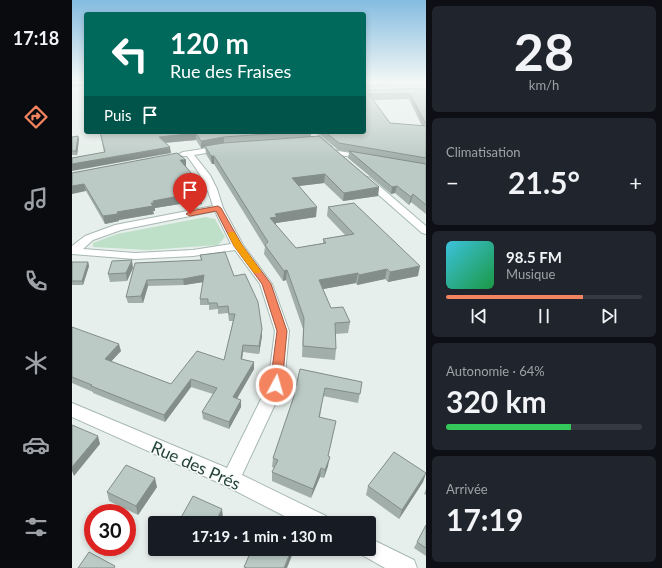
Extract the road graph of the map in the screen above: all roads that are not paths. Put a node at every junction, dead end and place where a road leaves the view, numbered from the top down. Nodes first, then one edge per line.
1 (310, 136) edge
2 (230, 147) edge
3 (334, 152) junction
4 (189, 153) junction
5 (173, 156) edge
6 (373, 158) edge
7 (346, 162) edge
8 (358, 172) edge
9 (218, 208) junction
10 (426, 231) edge
11 (238, 246) junction
12 (72, 251) edge
13 (72, 410) edge
14 (232, 479) junction
15 (305, 516) edge
16 (376, 552) edge
17 (406, 568) edge

1 - 3 street
2 - 4 street
3 - 6 street
3 - 7 street
4 - 5 street
4 - 9 street
8 - 10 street
9 - 11 street
9 - 12 street
11 - 12 street
11 - 14 street
13 - 14 street, Rue des Prés
14 - 15 street, Rue des Prés
16 - 17 street

